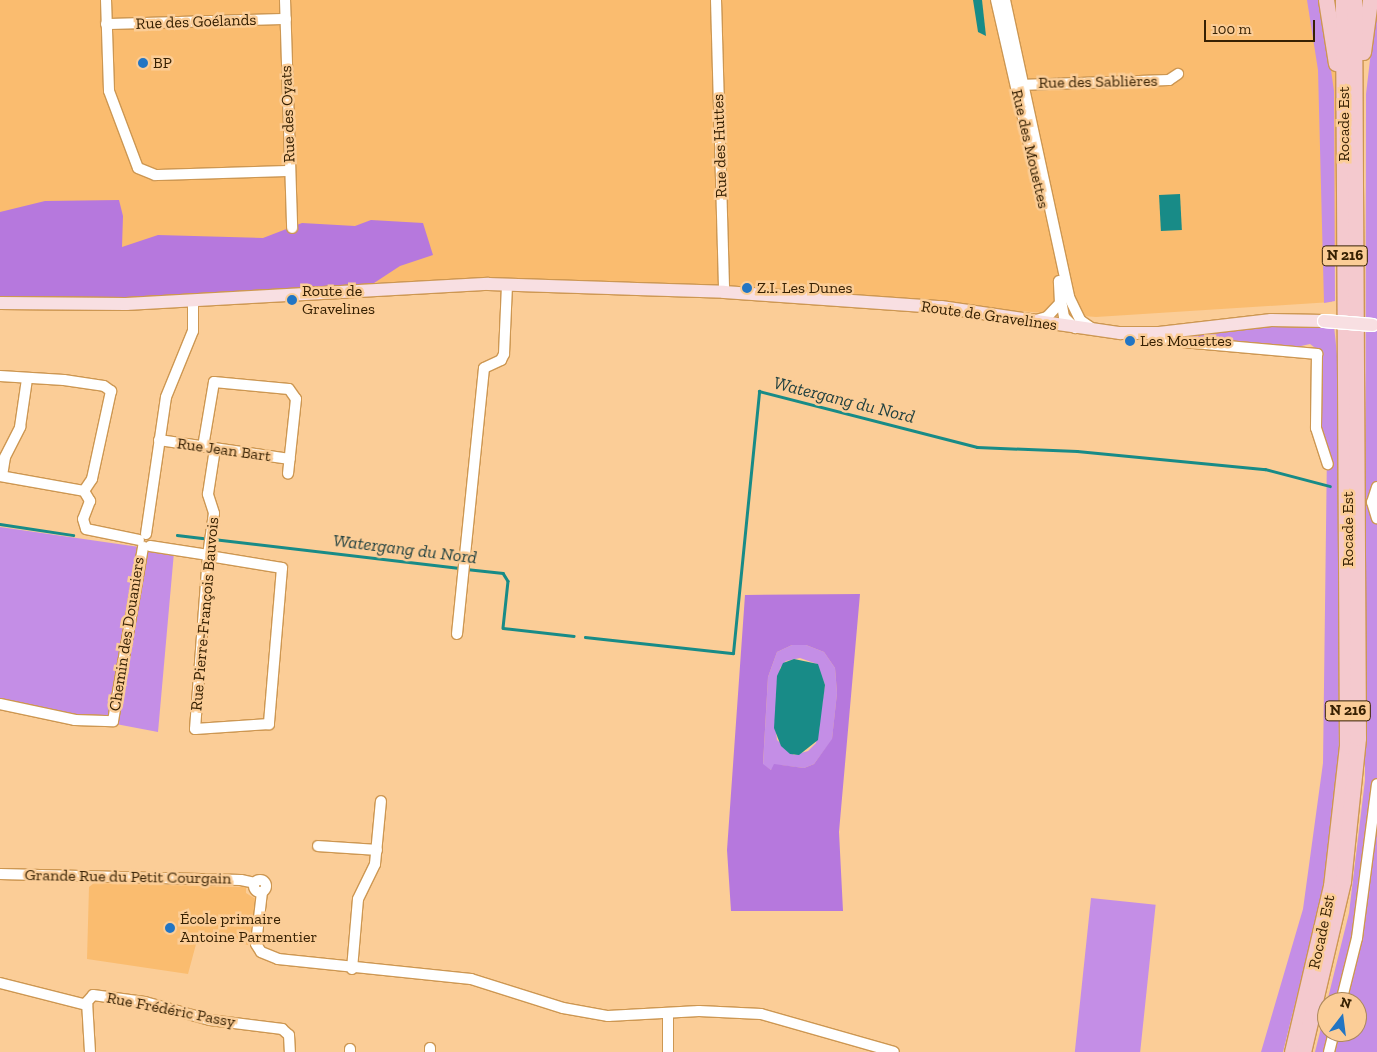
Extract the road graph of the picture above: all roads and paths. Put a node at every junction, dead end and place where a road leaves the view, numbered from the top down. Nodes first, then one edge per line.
1 (106, 0) edge
2 (285, 0) edge
3 (716, 0) edge
4 (996, 0) edge
5 (1005, 0) edge
6 (1326, 0) edge
7 (1343, 0) edge
8 (1354, 0) edge
9 (1370, 0) edge
10 (286, 19) junction
11 (106, 24) junction
12 (1178, 74) dead end
13 (1020, 85) junction
14 (1355, 90) junction
15 (1345, 149) junction
16 (290, 171) junction
17 (292, 228) dead end
18 (507, 284) junction
19 (724, 292) junction
20 (1065, 298) junction
21 (193, 300) junction
22 (0, 303) edge
23 (1031, 321) junction
24 (1071, 324) junction
25 (1375, 325) edge
26 (1099, 332) junction
27 (1159, 333) junction
28 (0, 376) edge
29 (27, 379) junction
30 (158, 440) junction
31 (203, 447) junction
32 (215, 449) junction
33 (290, 459) junction
34 (1328, 464) dead end
35 (288, 474) dead end
36 (1, 476) edge
37 (1377, 487) edge
38 (84, 491) junction
39 (1377, 518) edge
40 (144, 542) junction
41 (208, 555) junction
42 (457, 634) dead end
43 (0, 704) edge
44 (1377, 784) edge
45 (381, 800) dead end
46 (318, 846) dead end
47 (377, 850) junction
48 (0, 874) edge
49 (352, 969) junction
50 (0, 982) edge
51 (1343, 992) edge
52 (87, 1005) junction
53 (668, 1014) junction
54 (90, 1052) edge
55 (290, 1052) edge
56 (668, 1052) edge
57 (894, 1052) edge
58 (1292, 1052) edge
59 (1303, 1052) edge

1 - 11 street
2 - 10 street, Rue des Oyats
3 - 19 street, Rue des Huttes
4 - 13 street, Rue des Mouettes
5 - 13 street, Rue des Mouettes
6 - 15 highway
7 - 15 highway, Rocade Est / N 216
8 - 14 highway, Rocade Est / N 216
9 - 14 highway
10 - 11 street, Rue des Goélands
10 - 16 street, Rue des Oyats
11 - 16 street
12 - 13 street, Rue des Sablières
13 - 20 street, Rue des Mouettes
14 - 59 highway, Rocade Est / N 216
15 - 58 highway, Rocade Est / N 216
16 - 17 street, Rue des Oyats
18 - 19 main road, Route de Gravelines
18 - 21 main road, Route de Gravelines
18 - 42 street
19 - 23 main road, Route de Gravelines
20 - 23 street
20 - 24 street, Rue des Mouettes
20 - 26 street, Rue des Mouettes
21 - 22 main road, Route de Gravelines
21 - 30 street, Chemin des Douaniers
23 - 24 main road, Route de Gravelines
24 - 26 main road, Route de Gravelines
25 - 27 main road, Route de Gravelines, bridge
26 - 27 main road, Route de Gravelines
27 - 34 street
28 - 29 street
29 - 36 street
29 - 38 street
30 - 31 street, Rue Jean Bart
30 - 40 street, Chemin des Douaniers
31 - 32 street, Rue Jean Bart
31 - 33 street
32 - 33 street, Rue Jean Bart
32 - 41 street, Rue Pierre-François Bauvois
33 - 35 street
36 - 38 street
37 - 39 street
38 - 40 street
40 - 41 street
40 - 43 street, Chemin des Douaniers
41 - 41 street, Rue Pierre-François Bauvois
44 - 51 street
45 - 47 street
46 - 47 street
47 - 49 street
48 - 49 street, Grande Rue du Petit Courgain
49 - 53 street, Grande Rue du Petit Courgain
50 - 52 street
52 - 54 street, Rue Frédéric Passy
52 - 55 street, Rue Frédéric Passy
53 - 56 street
53 - 57 street, Grande Rue du Petit Courgain

